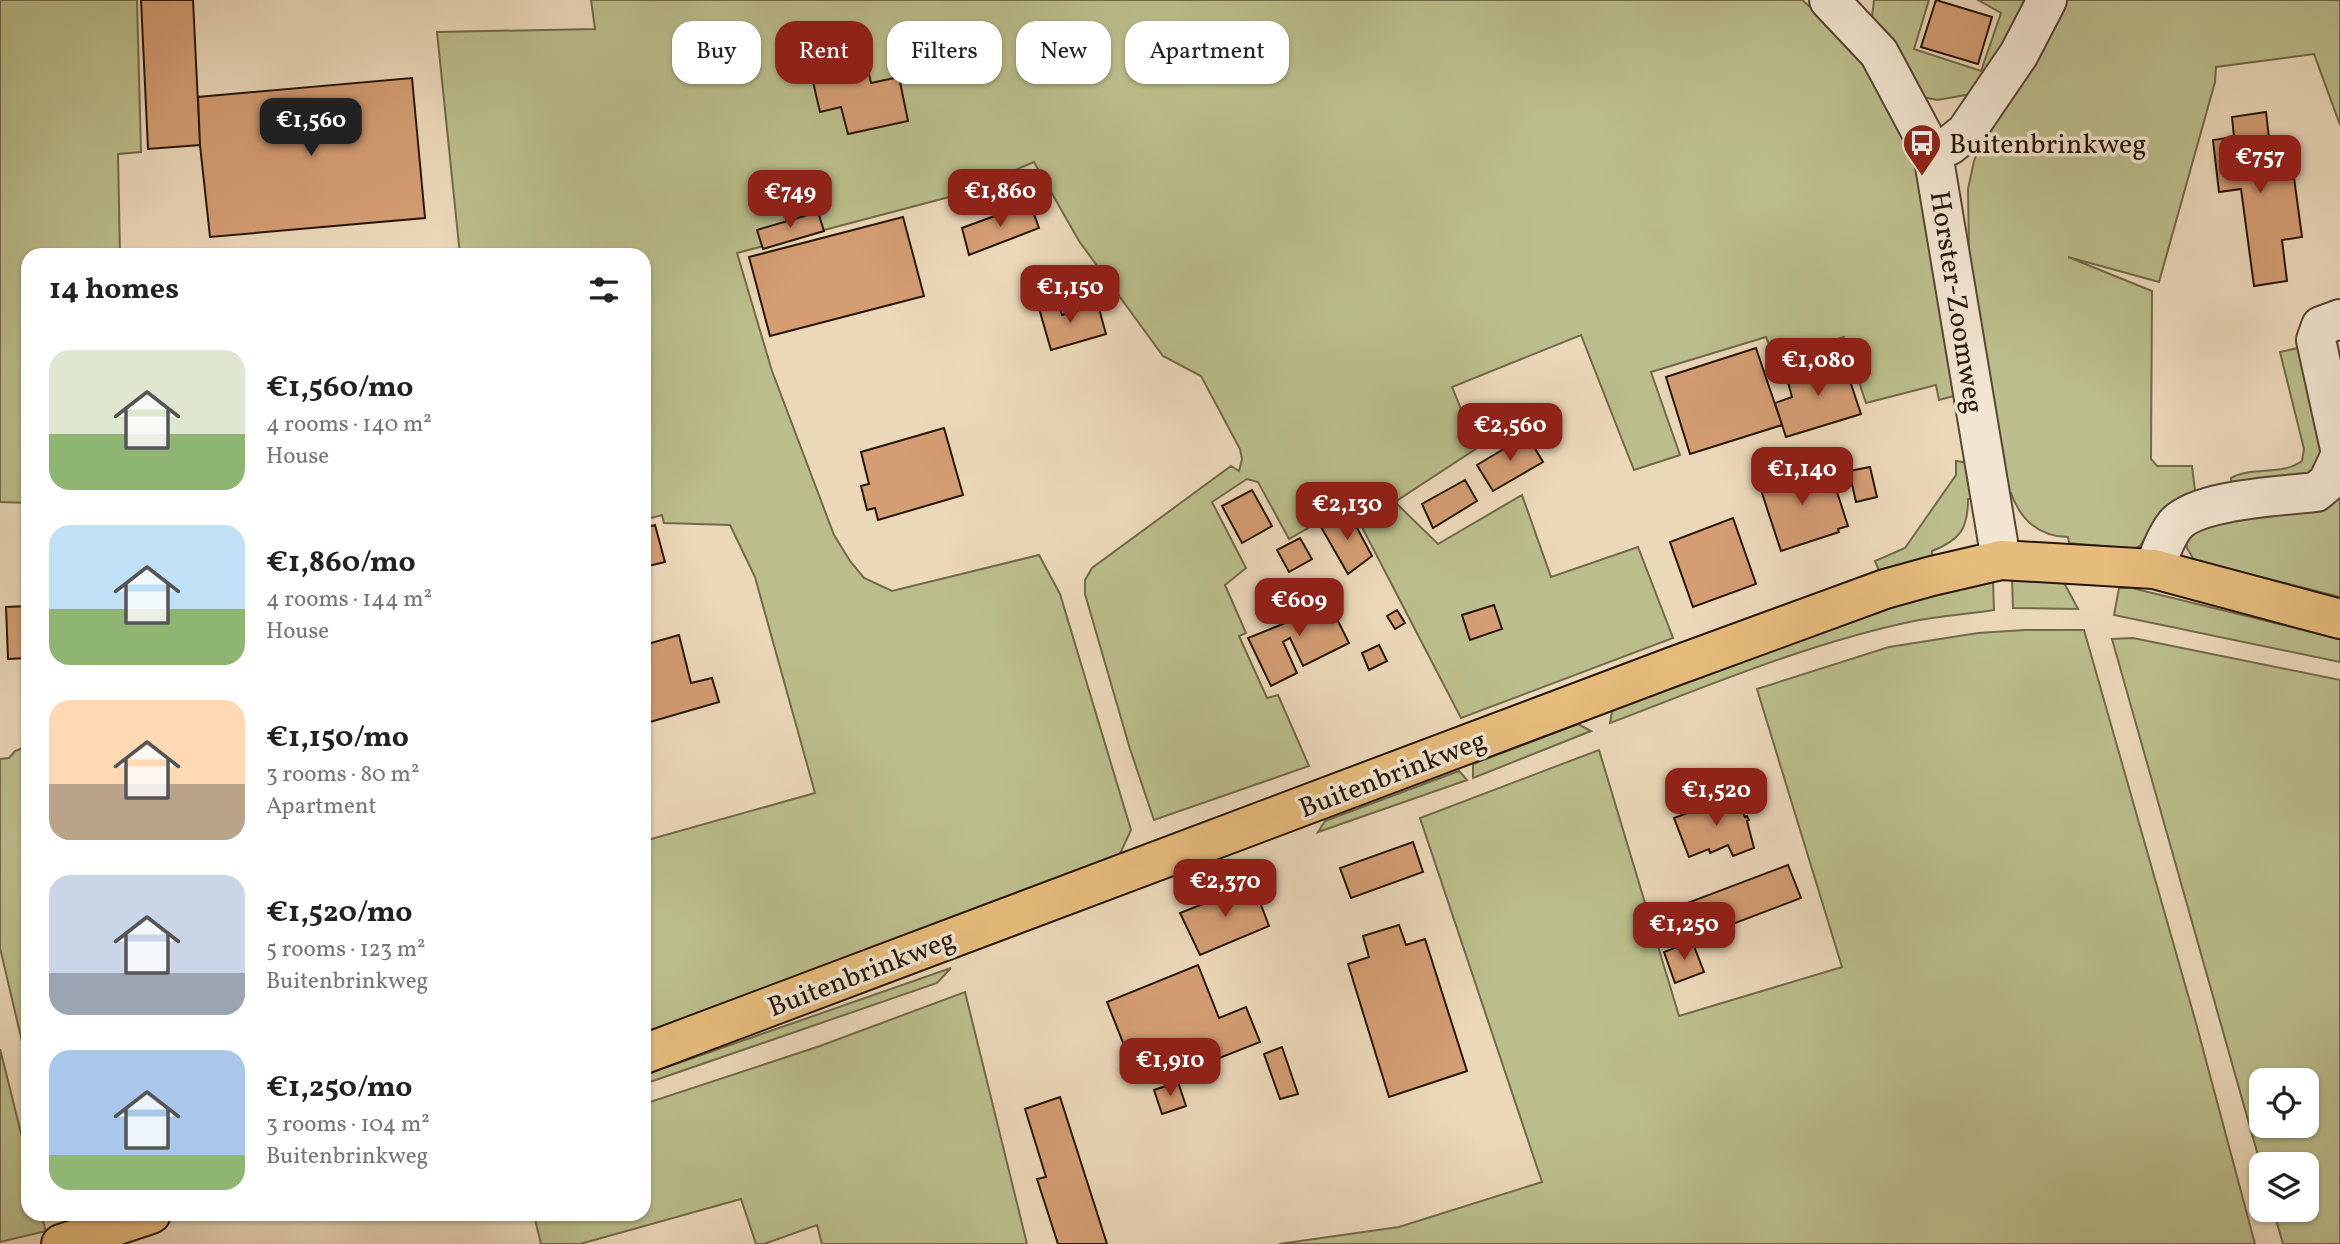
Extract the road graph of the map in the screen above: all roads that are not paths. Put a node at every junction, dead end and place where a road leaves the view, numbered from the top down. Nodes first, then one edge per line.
1 (1829, 0) edge
2 (2047, 0) edge
3 (1933, 154) junction
4 (2340, 319) edge
5 (2340, 449) edge
6 (2340, 456) edge
7 (2000, 560) junction
8 (2154, 569) junction
9 (2340, 619) edge
10 (651, 1051) edge
11 (129, 1221) edge
12 (61, 1244) edge

1 - 3 street
2 - 3 street, Horster-Zoomweg
3 - 7 street, Horster-Zoomweg
4 - 5 street
6 - 8 street
7 - 8 main road, Buitenbrinkweg
7 - 10 main road, Buitenbrinkweg
8 - 9 main road, Buitenbrinkweg
11 - 12 main road

